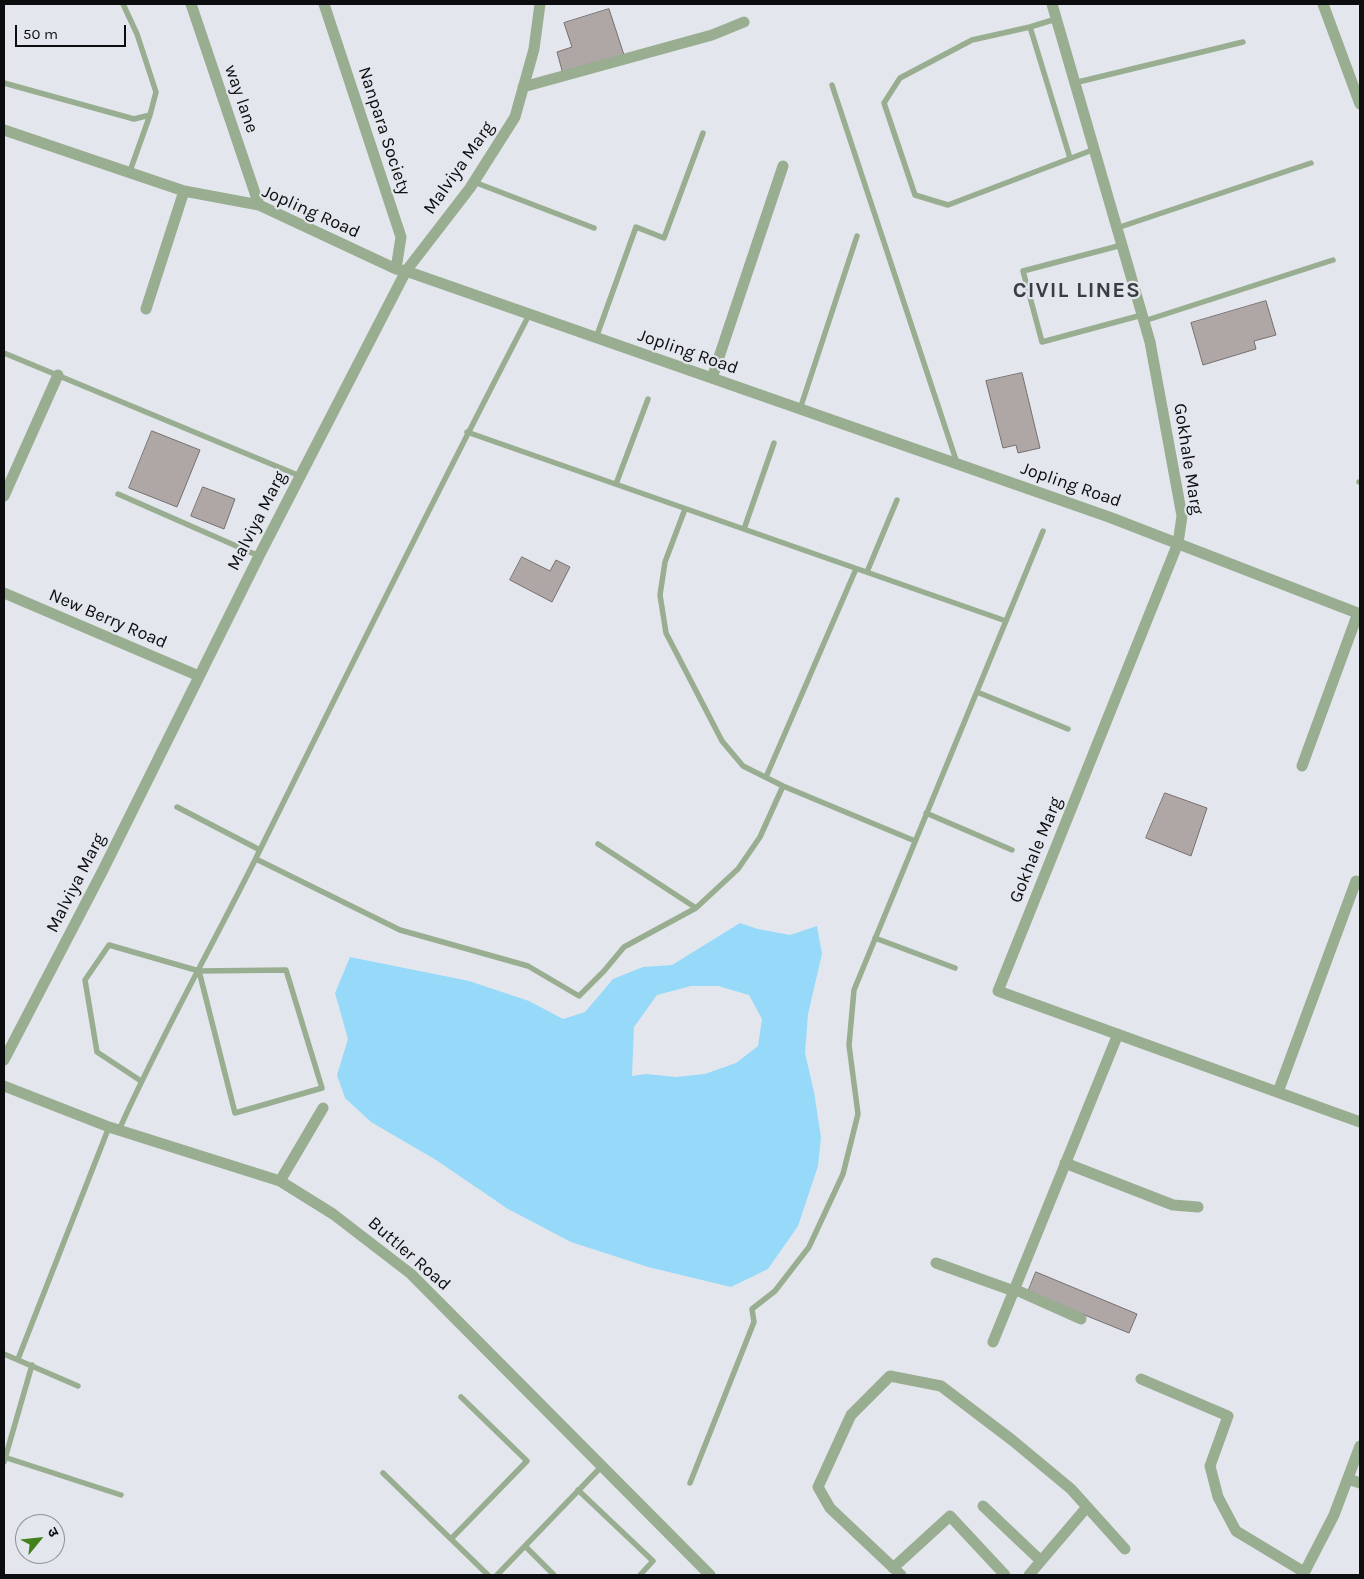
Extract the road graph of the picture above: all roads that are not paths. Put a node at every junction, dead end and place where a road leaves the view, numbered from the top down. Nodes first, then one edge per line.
1 (124, 4) edge
2 (191, 4) edge
3 (324, 4) edge
4 (540, 4) edge
5 (1052, 4) edge
6 (1323, 4) edge
7 (1056, 19) junction
8 (744, 22) dead end
9 (1030, 27) junction
10 (1244, 42) dead end
11 (4, 83) edge
12 (1074, 83) junction
13 (832, 85) dead end
14 (523, 87) junction
15 (1360, 104) edge
16 (150, 115) junction
17 (4, 130) edge
18 (703, 132) dead end
19 (1095, 150) junction
20 (1070, 158) junction
21 (1311, 163) dead end
22 (783, 166) dead end
23 (130, 171) junction
24 (474, 182) junction
25 (184, 190) junction
26 (259, 205) junction
27 (594, 228) dead end
28 (1117, 228) junction
29 (857, 236) dead end
30 (1122, 245) junction
31 (1333, 260) dead end
32 (401, 270) junction
33 (146, 309) dead end
34 (529, 315) junction
35 (1143, 318) junction
36 (596, 338) junction
37 (4, 353) edge
38 (58, 375) junction
39 (712, 378) junction
40 (648, 399) dead end
41 (800, 409) junction
42 (467, 432) junction
43 (774, 443) dead end
44 (957, 464) junction
45 (300, 476) junction
46 (616, 484) junction
47 (118, 494) dead end
48 (4, 496) edge
49 (897, 500) dead end
50 (685, 508) junction
51 (744, 529) junction
52 (1043, 531) dead end
53 (1178, 544) junction
54 (259, 556) junction
55 (856, 569) junction
56 (866, 572) junction
57 (4, 593) edge
58 (1359, 614) edge
59 (1006, 621) junction
60 (199, 676) junction
61 (977, 692) junction
62 (1068, 729) dead end
63 (1302, 766) dead end
64 (766, 777) junction
65 (783, 786) junction
66 (177, 807) dead end
67 (926, 813) junction
68 (915, 840) junction
69 (598, 844) dead end
70 (260, 850) junction
71 (1012, 850) dead end
72 (256, 859) junction
73 (1356, 881) dead end
74 (696, 908) junction
75 (875, 938) junction
76 (955, 968) dead end
77 (198, 971) junction
78 (1118, 1034) junction
79 (4, 1060) edge
80 (141, 1080) junction
81 (4, 1086) edge
82 (1278, 1092) junction
83 (323, 1108) dead end
84 (1360, 1122) edge
85 (114, 1128) junction
86 (1065, 1163) junction
87 (280, 1181) junction
88 (1198, 1207) dead end
89 (936, 1263) dead end
90 (1014, 1289) junction
91 (1080, 1319) dead end
92 (993, 1342) dead end
93 (4, 1354) edge
94 (18, 1360) junction
95 (32, 1365) junction
96 (1141, 1379) dead end
97 (78, 1386) dead end
98 (461, 1398) dead end
99 (1360, 1446) edge
100 (4, 1459) edge
101 (602, 1466) junction
102 (383, 1473) dead end
103 (1348, 1479) junction
104 (690, 1483) dead end
105 (1360, 1483) edge
106 (578, 1490) junction
107 (121, 1495) dead end
108 (983, 1506) dead end
109 (1087, 1507) junction
110 (451, 1539) junction
111 (525, 1546) junction
112 (1125, 1549) dead end
113 (1041, 1561) junction
114 (897, 1572) edge
115 (1304, 1574) edge
116 (488, 1575) edge
117 (497, 1575) edge
118 (554, 1575) edge
119 (640, 1575) edge
120 (710, 1575) edge
121 (1005, 1575) edge
122 (1029, 1575) edge

1 - 16 lane
2 - 26 street, way lane
3 - 32 street, Nanpara Society
4 - 14 street, Malviya Marg
5 - 7 street, Gokhale Marg
6 - 15 street
7 - 9 lane
7 - 12 street, Gokhale Marg
8 - 14 street
9 - 20 lane
9 - 20 lane
10 - 12 lane
11 - 16 lane
12 - 19 street, Gokhale Marg
13 - 44 lane
14 - 24 street, Malviya Marg
16 - 23 lane
17 - 23 street, Jopling Road
18 - 36 lane
19 - 20 lane
19 - 28 street, Gokhale Marg
21 - 28 lane
22 - 39 street
23 - 25 street, Jopling Road
24 - 27 lane
24 - 32 street, Malviya Marg
25 - 26 street, Jopling Road
25 - 33 street
26 - 32 street, Jopling Road
28 - 30 street, Gokhale Marg
29 - 41 lane
30 - 35 street, Gokhale Marg
30 - 35 lane
31 - 35 lane
32 - 34 street, Jopling Road
32 - 45 street, Malviya Marg
34 - 36 street, Jopling Road
34 - 42 lane
35 - 53 street, Gokhale Marg
36 - 39 street, Jopling Road
37 - 38 lane
38 - 45 lane
38 - 48 street
39 - 41 street, Jopling Road
40 - 46 lane
41 - 44 street, Jopling Road
42 - 46 lane
42 - 70 lane
43 - 51 lane
44 - 53 street, Jopling Road
45 - 54 street, Malviya Marg
46 - 50 lane
47 - 54 lane
49 - 56 lane
50 - 51 lane
50 - 64 lane
51 - 55 lane
52 - 59 lane
53 - 58 street, Jopling Road
53 - 78 street, Gokhale Marg
54 - 60 street, Malviya Marg
55 - 56 lane
55 - 64 lane
56 - 59 lane
57 - 60 street, New Berry Road
58 - 63 street
59 - 61 lane
60 - 79 street, Malviya Marg
61 - 62 lane
61 - 67 lane
64 - 65 lane
65 - 68 lane
65 - 74 lane
66 - 70 lane
67 - 68 lane
67 - 71 lane
68 - 75 lane
69 - 74 lane
70 - 72 lane
72 - 74 lane
72 - 77 lane
73 - 82 street
75 - 76 lane
75 - 104 lane
77 - 77 lane
77 - 80 lane
77 - 80 lane
78 - 82 street
78 - 86 street
80 - 85 lane
81 - 85 street, Buttler Road
82 - 84 street
83 - 87 street
85 - 87 street, Buttler Road
85 - 94 lane
86 - 88 street
86 - 90 street
87 - 101 street, Buttler Road
89 - 90 street
90 - 91 street
90 - 92 street
93 - 94 lane
94 - 95 lane
95 - 97 lane
95 - 100 lane
96 - 115 street
98 - 110 lane
99 - 103 street
100 - 107 lane
101 - 106 lane
101 - 120 street, Buttler Road
102 - 110 lane
103 - 105 street
103 - 115 street
106 - 111 lane
106 - 119 lane
108 - 113 street
109 - 112 street
109 - 113 street
109 - 114 street
110 - 116 lane
111 - 117 lane
111 - 118 lane
113 - 122 street
114 - 121 street

